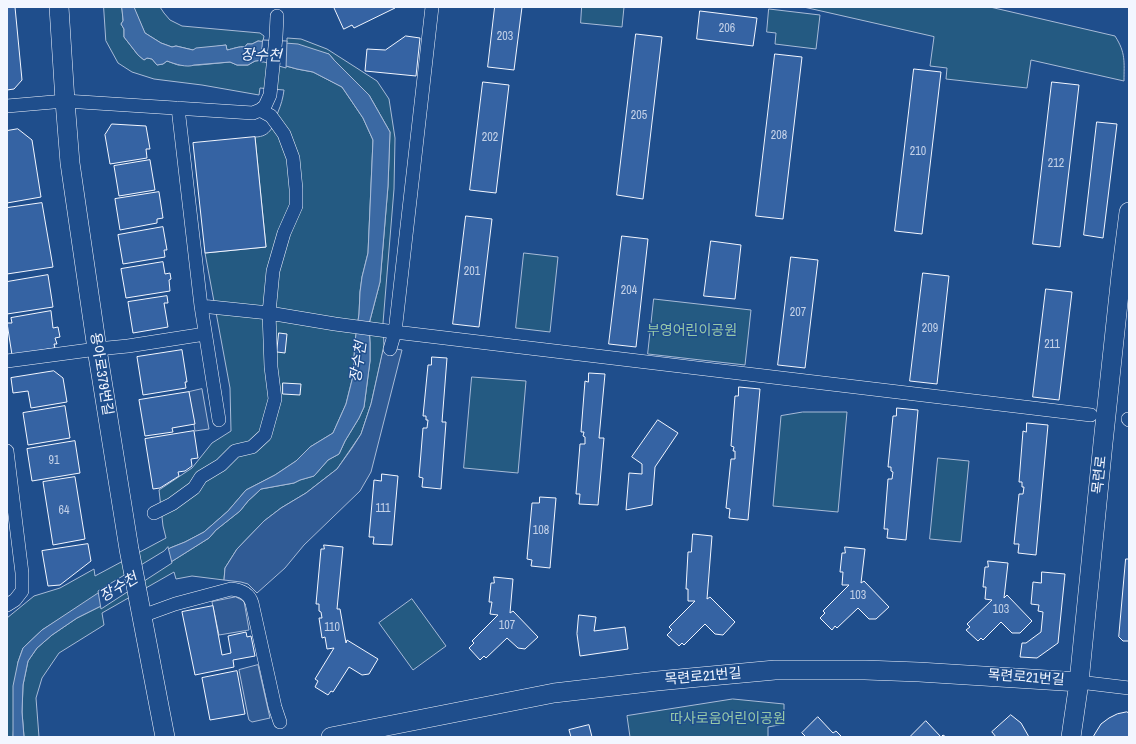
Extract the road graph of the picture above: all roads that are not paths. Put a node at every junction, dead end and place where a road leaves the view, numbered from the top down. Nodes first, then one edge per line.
1 (59, 7) edge
2 (432, 7) edge
3 (277, 16) dead end
4 (65, 101) junction
5 (7, 106) edge
6 (178, 108) junction
7 (260, 110) junction
8 (1129, 212) edge
9 (201, 306) junction
10 (268, 313) junction
11 (392, 331) junction
12 (205, 334) junction
13 (390, 348) dead end
14 (97, 349) junction
15 (7, 361) edge
16 (1091, 416) dead end
17 (218, 420) dead end
18 (7, 451) edge
19 (154, 513) dead end
20 (7, 605) edge
21 (141, 609) junction
22 (1079, 682) junction
23 (1129, 688) edge
24 (280, 722) dead end
25 (165, 737) edge
26 (331, 737) edge
27 (1071, 737) edge

1 - 4 street, 용아로379번길
2 - 11 street
3 - 7 street
4 - 5 street
4 - 6 street
4 - 14 street, 용아로379번길
6 - 7 street
6 - 9 street
7 - 10 street
8 - 22 street, 목련로
9 - 10 street
9 - 12 street
10 - 11 street
10 - 19 street
11 - 13 street
11 - 16 street
12 - 14 street
12 - 17 street
14 - 15 street
14 - 21 street, 용아로379번길
18 - 20 street
21 - 24 street
21 - 25 street, 용아로379번길
22 - 23 street
22 - 26 street, 목련로21번길
22 - 27 street, 목련로

